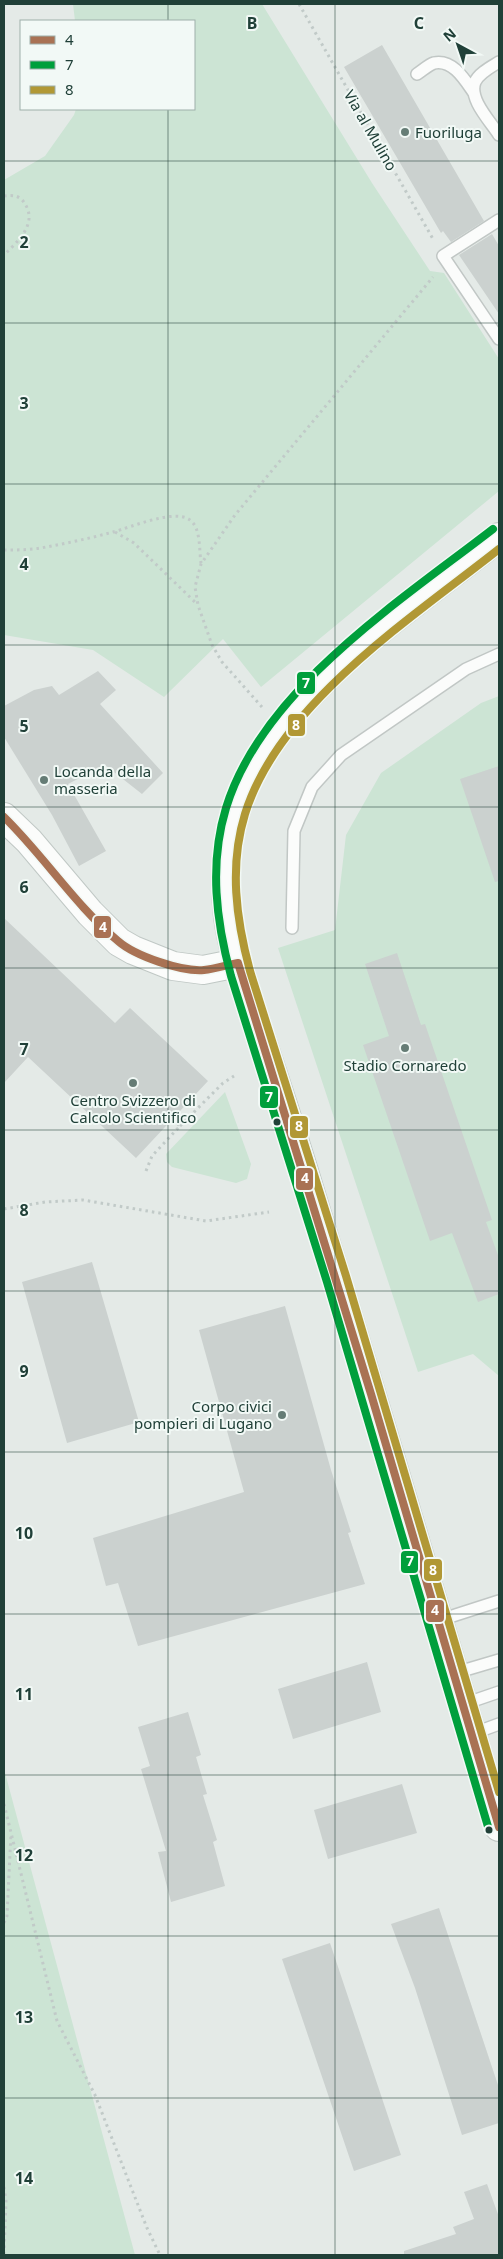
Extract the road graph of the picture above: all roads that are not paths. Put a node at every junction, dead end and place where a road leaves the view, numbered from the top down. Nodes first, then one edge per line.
1 (499, 62) edge
2 (416, 74) dead end
3 (474, 93) junction
4 (499, 135) edge
5 (499, 220) edge
6 (499, 339) edge
7 (499, 537) edge
8 (499, 654) edge
9 (4, 817) edge
10 (292, 928) dead end
11 (238, 963) junction
12 (499, 1601) edge
13 (440, 1620) junction
14 (499, 1660) edge
15 (455, 1673) junction
16 (499, 1692) edge
17 (464, 1704) junction
18 (499, 1724) edge
19 (472, 1734) junction
20 (499, 1827) edge

1 - 3 lane
2 - 3 lane
3 - 4 lane
5 - 6 lane
7 - 11 main road
8 - 10 lane
9 - 11 main road
11 - 13 main road
12 - 13 lane
13 - 15 main road
14 - 15 lane
15 - 17 main road
16 - 17 lane
17 - 19 main road
18 - 19 lane
19 - 20 main road

